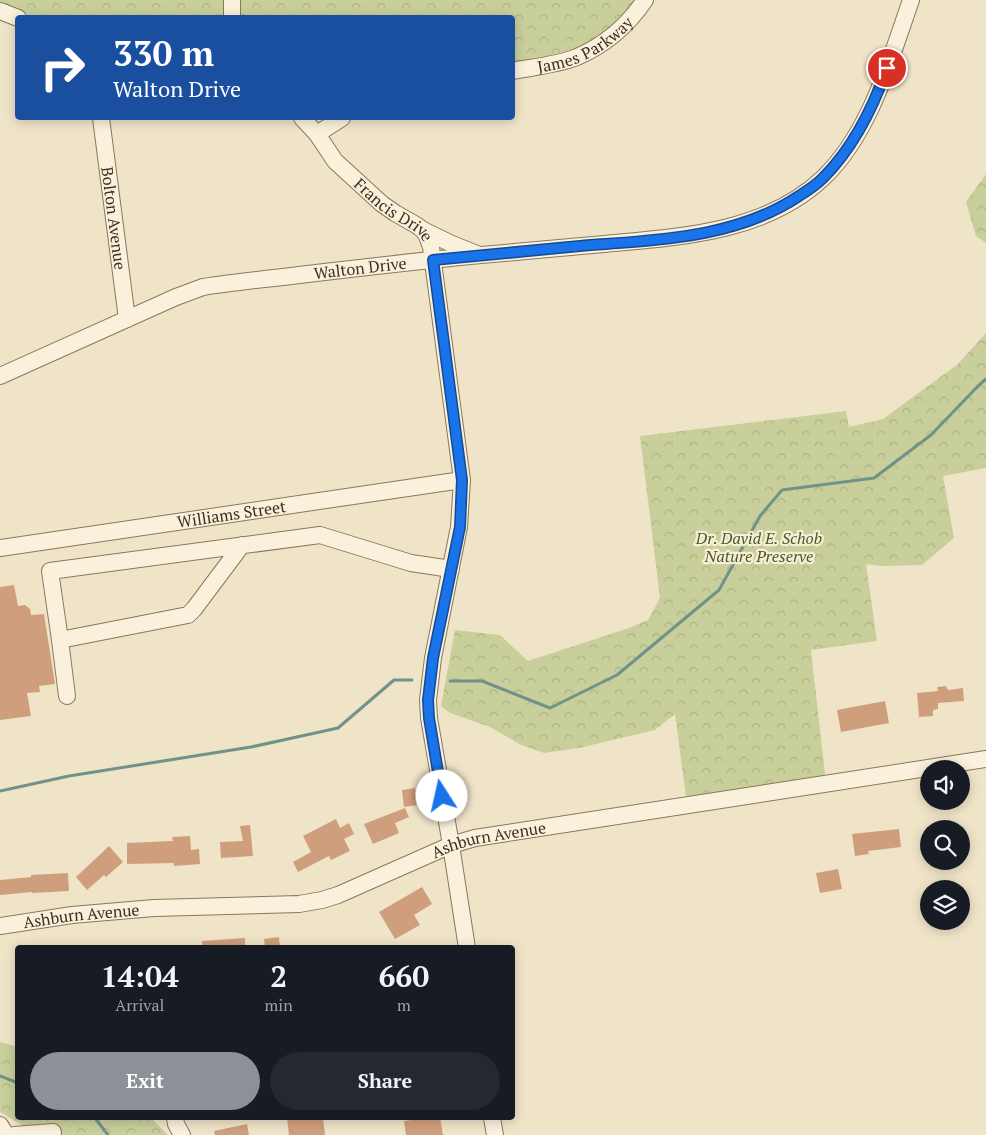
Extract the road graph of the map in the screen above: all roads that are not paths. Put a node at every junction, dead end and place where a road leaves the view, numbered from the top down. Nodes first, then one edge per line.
1 (232, 0) edge
2 (645, 0) edge
3 (911, 0) edge
4 (0, 11) edge
5 (232, 15) edge
6 (15, 17) edge
7 (515, 70) edge
8 (101, 120) edge
9 (304, 120) edge
10 (339, 120) edge
11 (317, 134) junction
12 (423, 230) junction
13 (481, 255) junction
14 (433, 260) junction
15 (127, 319) junction
16 (0, 376) edge
17 (462, 480) junction
18 (242, 546) junction
19 (0, 548) edge
20 (451, 569) junction
21 (60, 640) junction
22 (67, 696) dead end
23 (986, 759) edge
24 (451, 845) junction
25 (0, 926) edge
26 (467, 945) edge
27 (175, 1120) edge
28 (492, 1120) edge
29 (0, 1125) edge
30 (53, 1132) dead end
31 (35, 1134) edge
32 (6, 1135) edge
33 (14, 1135) edge
34 (182, 1135) edge
35 (495, 1135) edge

1 - 5 street
2 - 7 street, James Parkway
3 - 13 street, Walton Drive
4 - 6 street
8 - 15 street, Bolton Avenue
9 - 11 street, Francis Drive
10 - 11 street
11 - 12 street, Francis Drive
12 - 13 street
12 - 14 street, Francis Drive
13 - 14 street, Walton Drive
14 - 15 street, Walton Drive
14 - 17 street, Francis Drive
15 - 16 street, Walton Drive
17 - 19 street, Williams Street
17 - 20 street, Francis Drive
18 - 20 street
18 - 21 street
18 - 21 street
20 - 24 street, Francis Drive
21 - 22 street
23 - 24 street, Ashburn Avenue
24 - 25 street, Ashburn Avenue
24 - 26 street, Francis Drive
27 - 34 street
28 - 35 street
29 - 32 street
30 - 31 street
31 - 33 street

